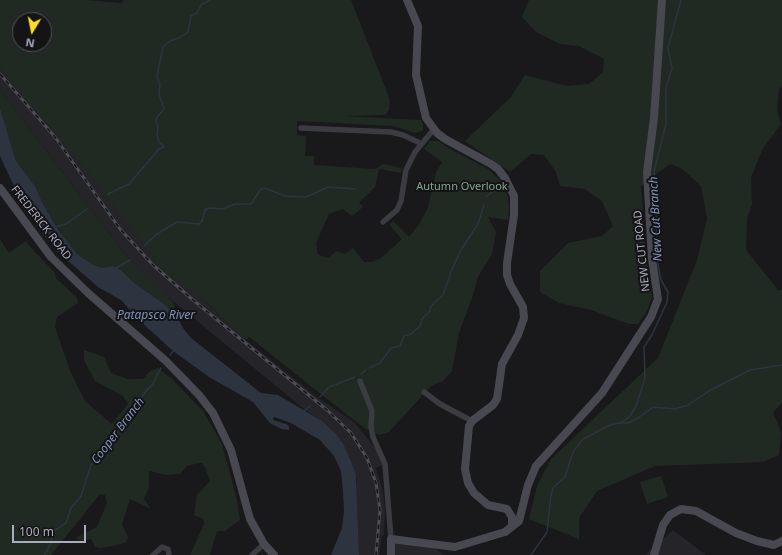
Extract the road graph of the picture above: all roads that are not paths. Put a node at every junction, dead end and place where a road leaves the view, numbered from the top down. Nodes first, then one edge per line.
1 (407, 0) edge
2 (662, 0) edge
3 (302, 128) dead end
4 (434, 129) junction
5 (420, 143) junction
6 (0, 188) edge
7 (383, 222) dead end
8 (360, 381) dead end
9 (424, 392) dead end
10 (472, 421) junction
11 (512, 526) junction
12 (391, 539) junction
13 (782, 541) edge
14 (264, 544) junction
15 (153, 555) edge
16 (169, 555) edge
17 (252, 555) edge
18 (274, 555) edge
19 (391, 555) edge
20 (654, 555) edge

1 - 4 street
2 - 11 street, NEW CUT ROAD
3 - 5 street
4 - 5 street
4 - 10 street
5 - 7 street
6 - 14 street, FREDERICK ROAD
8 - 12 street
9 - 10 street
10 - 11 street
11 - 12 street
12 - 19 street
13 - 20 street
14 - 17 street
14 - 18 street, FREDERICK ROAD
15 - 16 street

